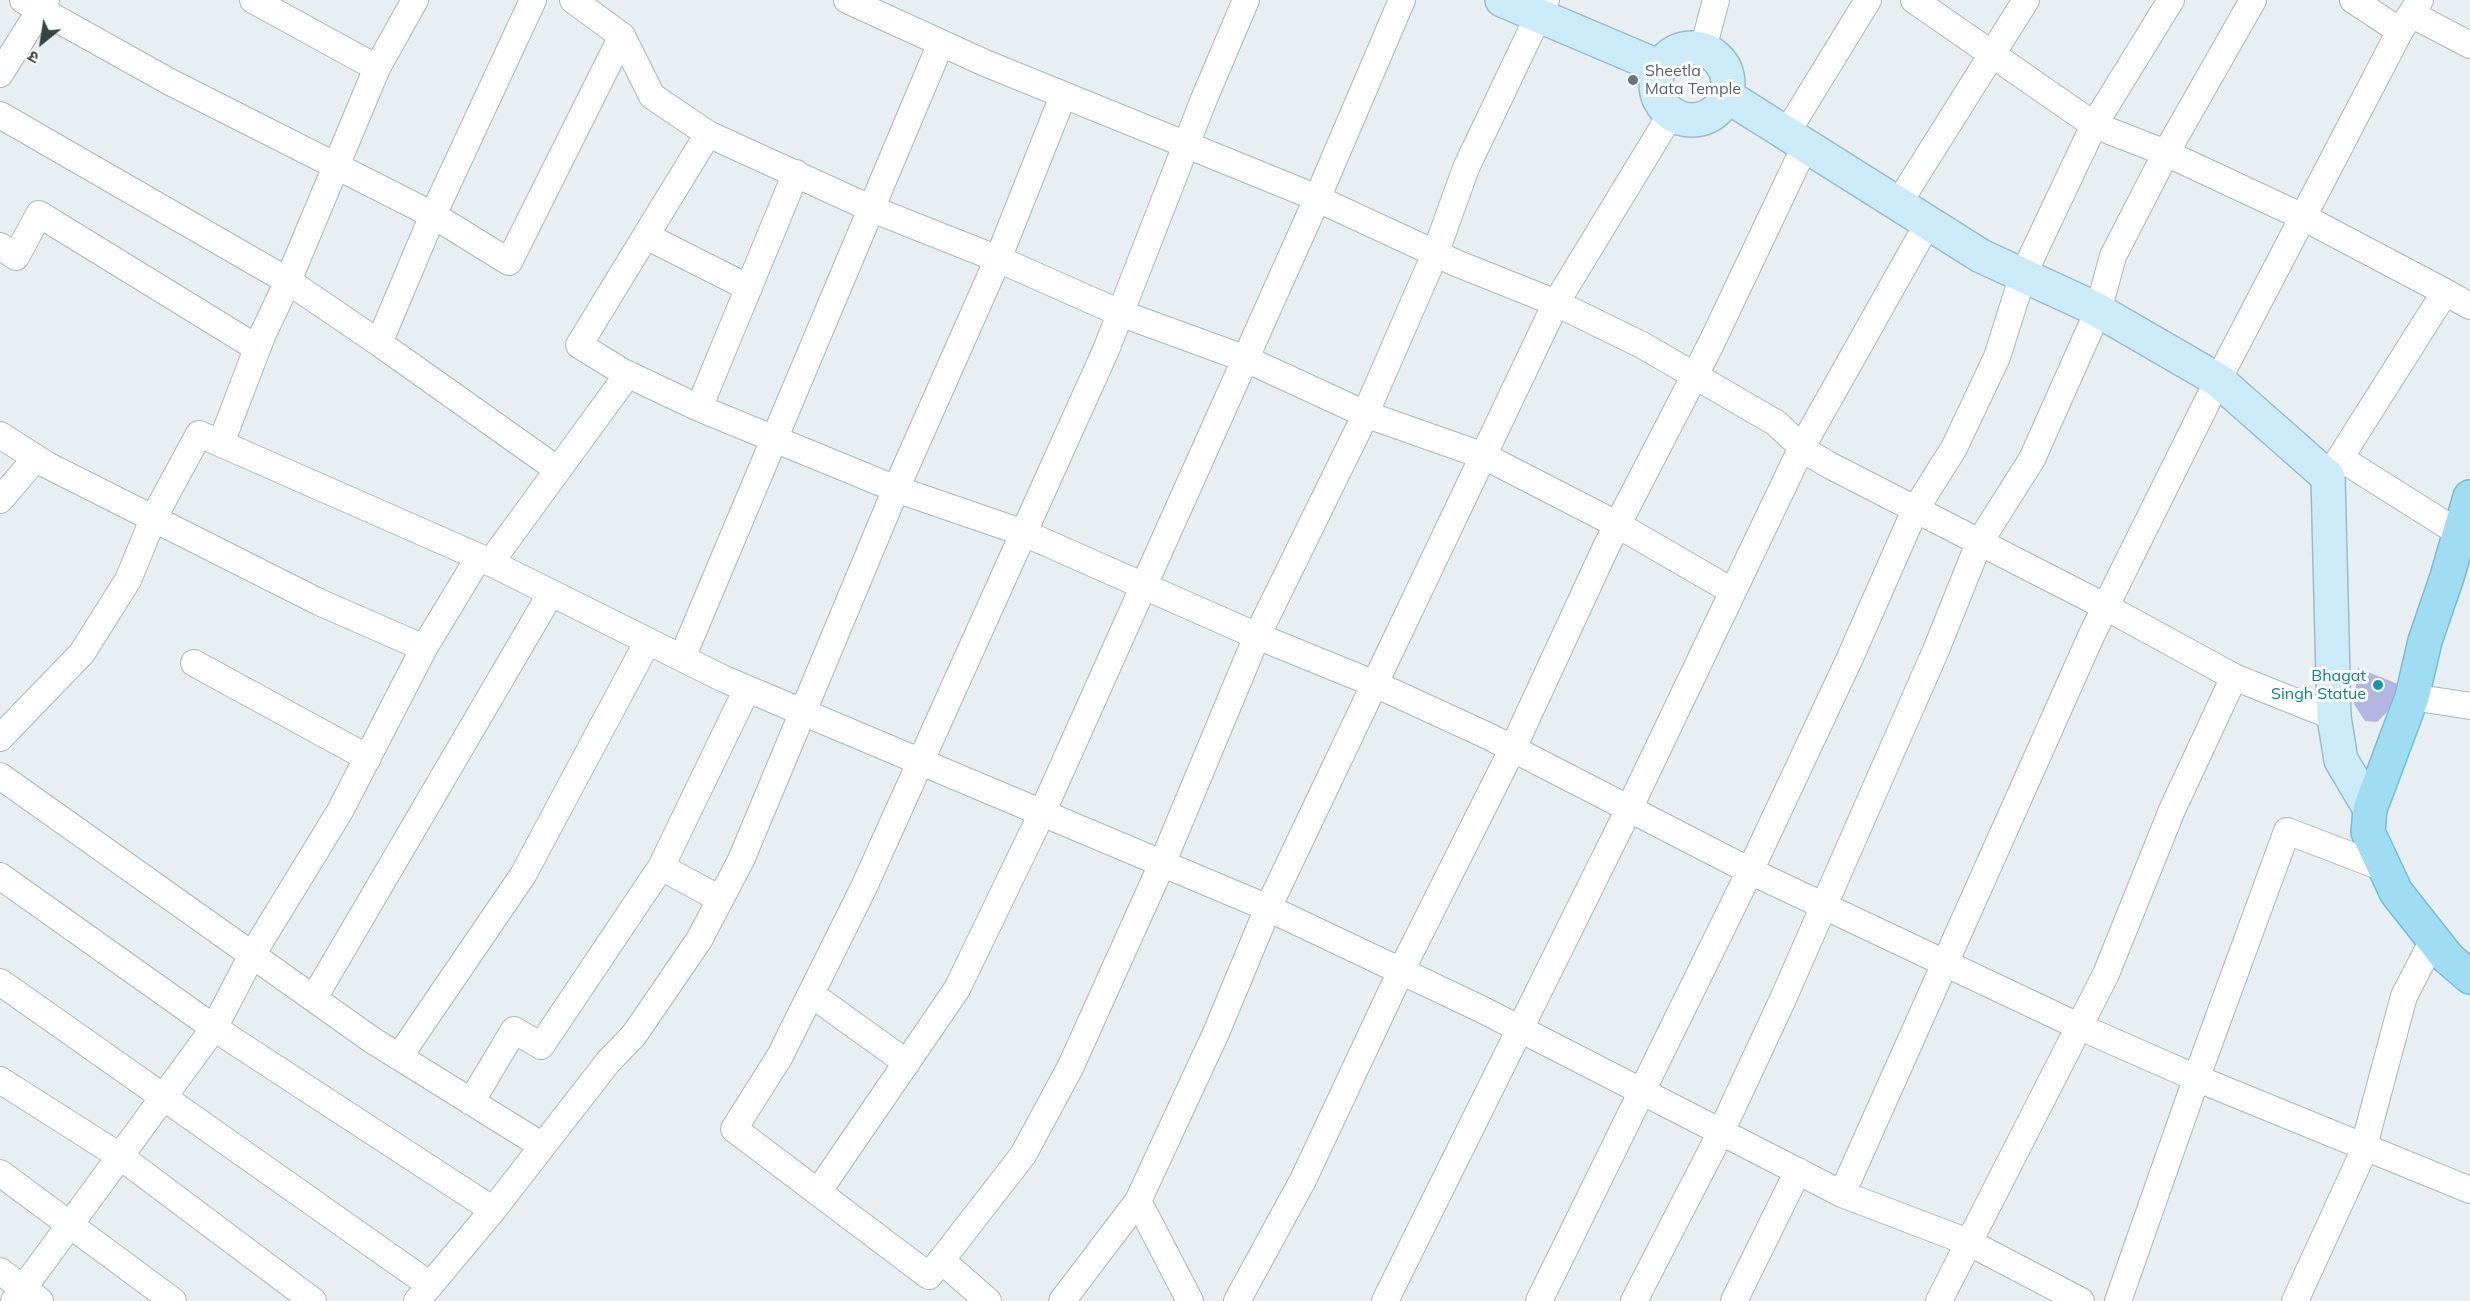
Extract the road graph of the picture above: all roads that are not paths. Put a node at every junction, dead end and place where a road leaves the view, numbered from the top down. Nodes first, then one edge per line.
1 (253, 0) edge
2 (415, 0) edge
3 (533, 0) edge
4 (573, 0) edge
5 (847, 0) edge
6 (1246, 0) edge
7 (1402, 0) edge
8 (1502, 0) edge
9 (1716, 0) edge
10 (1868, 0) edge
11 (1914, 0) edge
12 (2026, 0) edge
13 (2171, 0) edge
14 (2253, 0) edge
15 (2353, 0) edge
16 (37, 3) edge
17 (1543, 8) edge
18 (2411, 15) edge
19 (622, 36) junction
20 (941, 43) junction
21 (2470, 45) edge
22 (1703, 49) junction
23 (1992, 54) junction
24 (1660, 67) junction
25 (377, 68) junction
26 (0, 74) edge
27 (1062, 96) junction
28 (1727, 96) junction
29 (1671, 114) junction
30 (0, 115) edge
31 (2094, 125) junction
32 (708, 134) junction
33 (1795, 140) junction
34 (1185, 147) junction
35 (2166, 153) junction
36 (337, 166) junction
37 (796, 173) junction
38 (1317, 199) junction
39 (1898, 204) junction
40 (872, 209) junction
41 (433, 216) junction
42 (2303, 217) junction
43 (1928, 223) junction
44 (646, 236) junction
45 (0, 246) edge
46 (1435, 254) junction
47 (998, 259) junction
48 (2023, 275) junction
49 (288, 281) junction
50 (749, 288) junction
51 (2445, 292) junction
52 (1556, 303) junction
53 (2470, 306) edge
54 (2098, 311) junction
55 (1120, 313) junction
56 (379, 343) junction
57 (257, 348) junction
58 (1246, 359) junction
59 (628, 374) junction
60 (1694, 375) junction
61 (2218, 380) junction
62 (699, 408) junction
63 (1365, 414) junction
64 (0, 435) edge
65 (774, 438) junction
66 (221, 443) junction
67 (1802, 447) junction
68 (1484, 456) junction
69 (36, 458) junction
70 (2334, 468) junction
71 (558, 470) junction
72 (896, 489) junction
73 (2470, 497) edge
74 (0, 501) edge
75 (1915, 510) junction
76 (154, 517) junction
77 (1618, 525) junction
78 (1024, 533) junction
79 (2459, 533) junction
80 (1979, 543) junction
81 (484, 560) junction
82 (1142, 587) junction
83 (1732, 591) junction
84 (551, 593) junction
85 (2106, 607) junction
86 (1257, 636) junction
87 (648, 641) junction
88 (424, 648) junction
89 (682, 658) junction
90 (194, 663) dead end
91 (2234, 677) junction
92 (1375, 684) junction
93 (747, 689) junction
94 (2412, 697) junction
95 (2470, 706) edge
96 (804, 713) junction
97 (2334, 717) junction
98 (0, 738) edge
99 (1513, 748) junction
100 (368, 758) junction
101 (920, 762) junction
102 (0, 776) edge
103 (1629, 809) junction
104 (2370, 809) junction
105 (1042, 813) junction
106 (1162, 864) junction
107 (662, 867) junction
108 (2384, 868) junction
109 (1750, 871) junction
110 (0, 876) edge
111 (720, 899) junction
112 (1824, 906) junction
113 (1268, 908) junction
114 (2433, 939) junction
115 (252, 954) junction
116 (1944, 962) junction
117 (1401, 971) junction
118 (2470, 977) edge
119 (0, 982) edge
120 (811, 994) junction
121 (314, 998) junction
122 (2078, 1026) junction
123 (214, 1028) junction
124 (1520, 1029) junction
125 (399, 1057) junction
126 (907, 1063) junction
127 (2196, 1078) junction
128 (0, 1080) edge
129 (1642, 1091) junction
130 (164, 1097) junction
131 (471, 1102) junction
132 (1721, 1132) junction
133 (541, 1145) junction
134 (2364, 1146) junction
135 (121, 1157) junction
136 (1798, 1172) junction
137 (0, 1173) edge
138 (2470, 1190) edge
139 (818, 1192) junction
140 (1842, 1194) junction
141 (1138, 1201) junction
142 (493, 1209) junction
143 (71, 1224) junction
144 (1968, 1242) junction
145 (941, 1260) junction
146 (0, 1271) edge
147 (424, 1293) edge
148 (26, 1297) edge
149 (173, 1301) edge
150 (313, 1301) edge
151 (988, 1301) edge
152 (1062, 1301) edge
153 (1190, 1301) edge
154 (1237, 1301) edge
155 (1385, 1301) edge
156 (1539, 1301) edge
157 (1634, 1301) edge
158 (1734, 1301) edge
159 (1939, 1301) edge
160 (2081, 1301) edge
161 (2118, 1301) edge
162 (2295, 1301) edge

1 - 25 street
2 - 25 street
3 - 41 street
4 - 19 street
5 - 20 street
6 - 34 street
7 - 38 street
8 - 17 street
9 - 22 street
10 - 33 street
11 - 23 street
12 - 23 street
13 - 31 street
14 - 35 street
15 - 18 street
16 - 26 street
16 - 36 street
17 - 24 street
17 - 46 street
18 - 21 street
18 - 42 street
19 - 32 street
19 - 41 street
20 - 27 street
20 - 40 street
22 - 24 street
22 - 28 street
23 - 31 street
23 - 39 street
24 - 29 street
25 - 36 street
27 - 34 street
27 - 47 street
28 - 29 street
28 - 33 street
29 - 52 street
30 - 49 street
31 - 35 street
31 - 48 street
32 - 37 street
32 - 44 street
33 - 39 street
33 - 60 street
34 - 38 street
34 - 55 street
35 - 42 street
35 - 54 street
36 - 41 street
36 - 49 street
37 - 40 street
37 - 50 street
38 - 46 street
38 - 58 street
39 - 43 street
40 - 47 street
40 - 65 street
41 - 56 street
42 - 51 street
42 - 61 street
43 - 48 street
43 - 67 street
44 - 50 street
44 - 59 street
45 - 57 street
46 - 52 street
46 - 63 street
47 - 55 street
47 - 72 street
48 - 54 street
48 - 75 street
49 - 56 street
49 - 57 street
50 - 62 street
51 - 53 street
51 - 70 street
52 - 60 street
52 - 68 street
54 - 61 street
54 - 80 street
55 - 58 street
55 - 78 street
56 - 71 street
57 - 66 street
58 - 63 street
58 - 82 street
59 - 62 street
59 - 71 street
60 - 67 street
60 - 77 street
61 - 70 street
61 - 85 street
62 - 65 street
63 - 68 street
63 - 86 street
64 - 69 street
65 - 72 street
65 - 89 street
66 - 76 street
66 - 81 street
67 - 75 street
67 - 83 street
68 - 77 street
68 - 92 street
69 - 74 street
69 - 76 street
70 - 79 street
70 - 97 street
71 - 81 street
72 - 78 street
72 - 96 street
73 - 79 main road
75 - 80 street
75 - 109 street
76 - 88 street
76 - 98 street
77 - 83 street
77 - 99 street
78 - 82 street
78 - 101 street
79 - 94 main road
80 - 85 street
80 - 112 street
81 - 84 street
81 - 88 street
82 - 86 street
82 - 105 street
83 - 103 street
84 - 87 street
84 - 121 street
85 - 91 street
85 - 116 street
86 - 92 street
86 - 106 street
87 - 89 street
87 - 125 street
88 - 100 street
89 - 93 street
90 - 100 street
91 - 97 street
91 - 122 street
92 - 99 street
92 - 113 street
93 - 96 street
93 - 107 street
94 - 95 street
94 - 104 main road
96 - 101 street
96 - 111 street
97 - 104 street
99 - 103 street
99 - 117 street
100 - 115 street
101 - 105 street
101 - 120 street
102 - 115 street
103 - 109 street
103 - 124 street
104 - 108 main road
105 - 106 street
105 - 126 street
106 - 113 street
106 - 145 street
107 - 111 street
107 - 131 street
108 - 114 main road
108 - 127 street
109 - 112 street
109 - 129 street
110 - 123 street
111 - 133 street
112 - 116 street
112 - 132 street
113 - 117 street
113 - 141 street
114 - 118 main road
114 - 134 street
115 - 121 street
115 - 123 street
116 - 122 street
116 - 140 street
117 - 124 street
117 - 154 street
119 - 130 street
120 - 126 street
120 - 139 street
121 - 125 street
122 - 127 street
122 - 144 street
123 - 130 street
123 - 142 street
124 - 129 street
124 - 155 street
125 - 131 street
126 - 139 street
127 - 134 street
127 - 161 street
128 - 135 street
129 - 132 street
129 - 156 street
130 - 135 street
130 - 147 street
131 - 133 street
132 - 136 street
132 - 157 street
133 - 142 street
134 - 138 street
134 - 162 street
135 - 143 street
135 - 150 street
136 - 140 street
136 - 158 street
137 - 143 street
139 - 145 street
140 - 144 street
141 - 152 street
141 - 153 street
142 - 147 street
143 - 148 street
143 - 149 street
144 - 159 street
144 - 160 street
145 - 151 street
146 - 148 street

